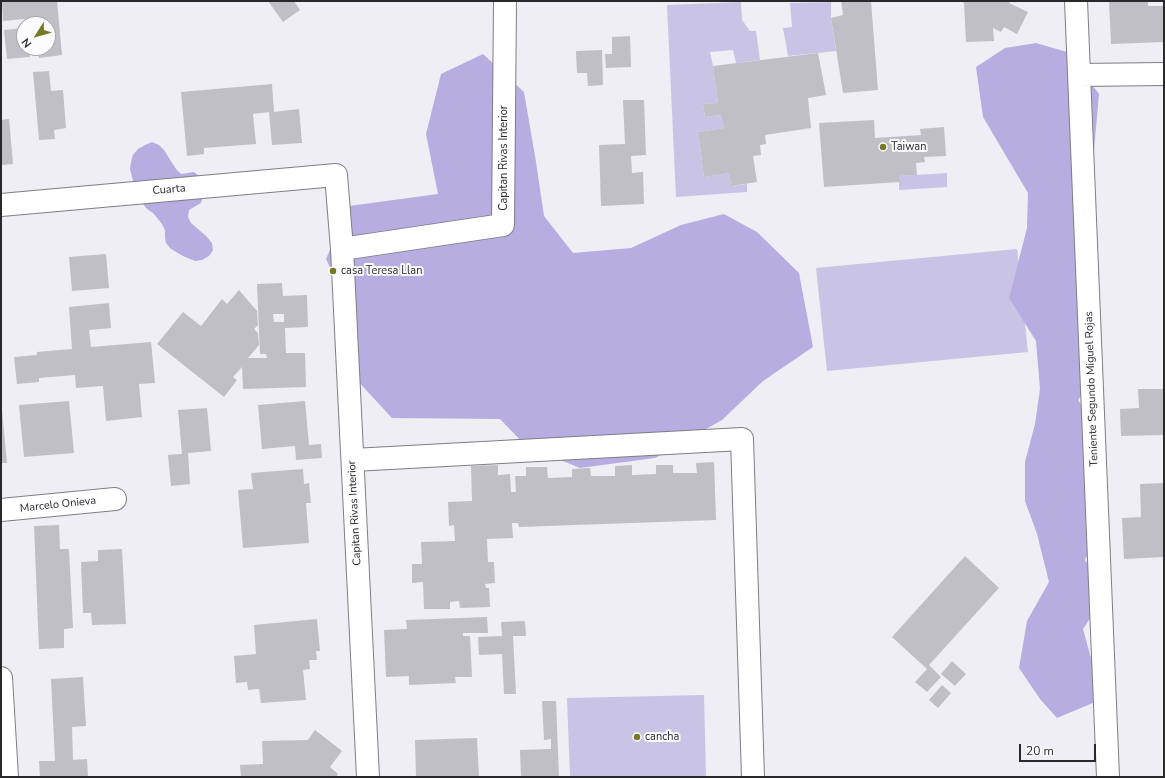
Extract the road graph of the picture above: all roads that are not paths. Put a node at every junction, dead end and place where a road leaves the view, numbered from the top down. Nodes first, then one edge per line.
1 (505, 1) edge
2 (1076, 1) edge
3 (1164, 74) edge
4 (1079, 75) junction
5 (336, 175) joint
6 (1, 205) edge
7 (342, 249) junction
8 (353, 460) junction
9 (115, 499) dead end
10 (1, 510) edge
11 (1, 678) edge
12 (7, 777) edge
13 (368, 777) edge
14 (753, 777) edge
15 (1108, 777) edge

1 - 7 street, Capitan Rivas Interior
2 - 4 street, Teniente Segundo Miguel Rojas
3 - 4 street
4 - 15 street, Teniente Segundo Miguel Rojas
5 - 6 street, Cuarta
5 - 7 street, Capitan Rivas Interior
7 - 8 street, Capitan Rivas Interior
8 - 13 street, Capitan Rivas Interior
8 - 14 street
9 - 10 street, Marcelo Onieva
11 - 12 street

